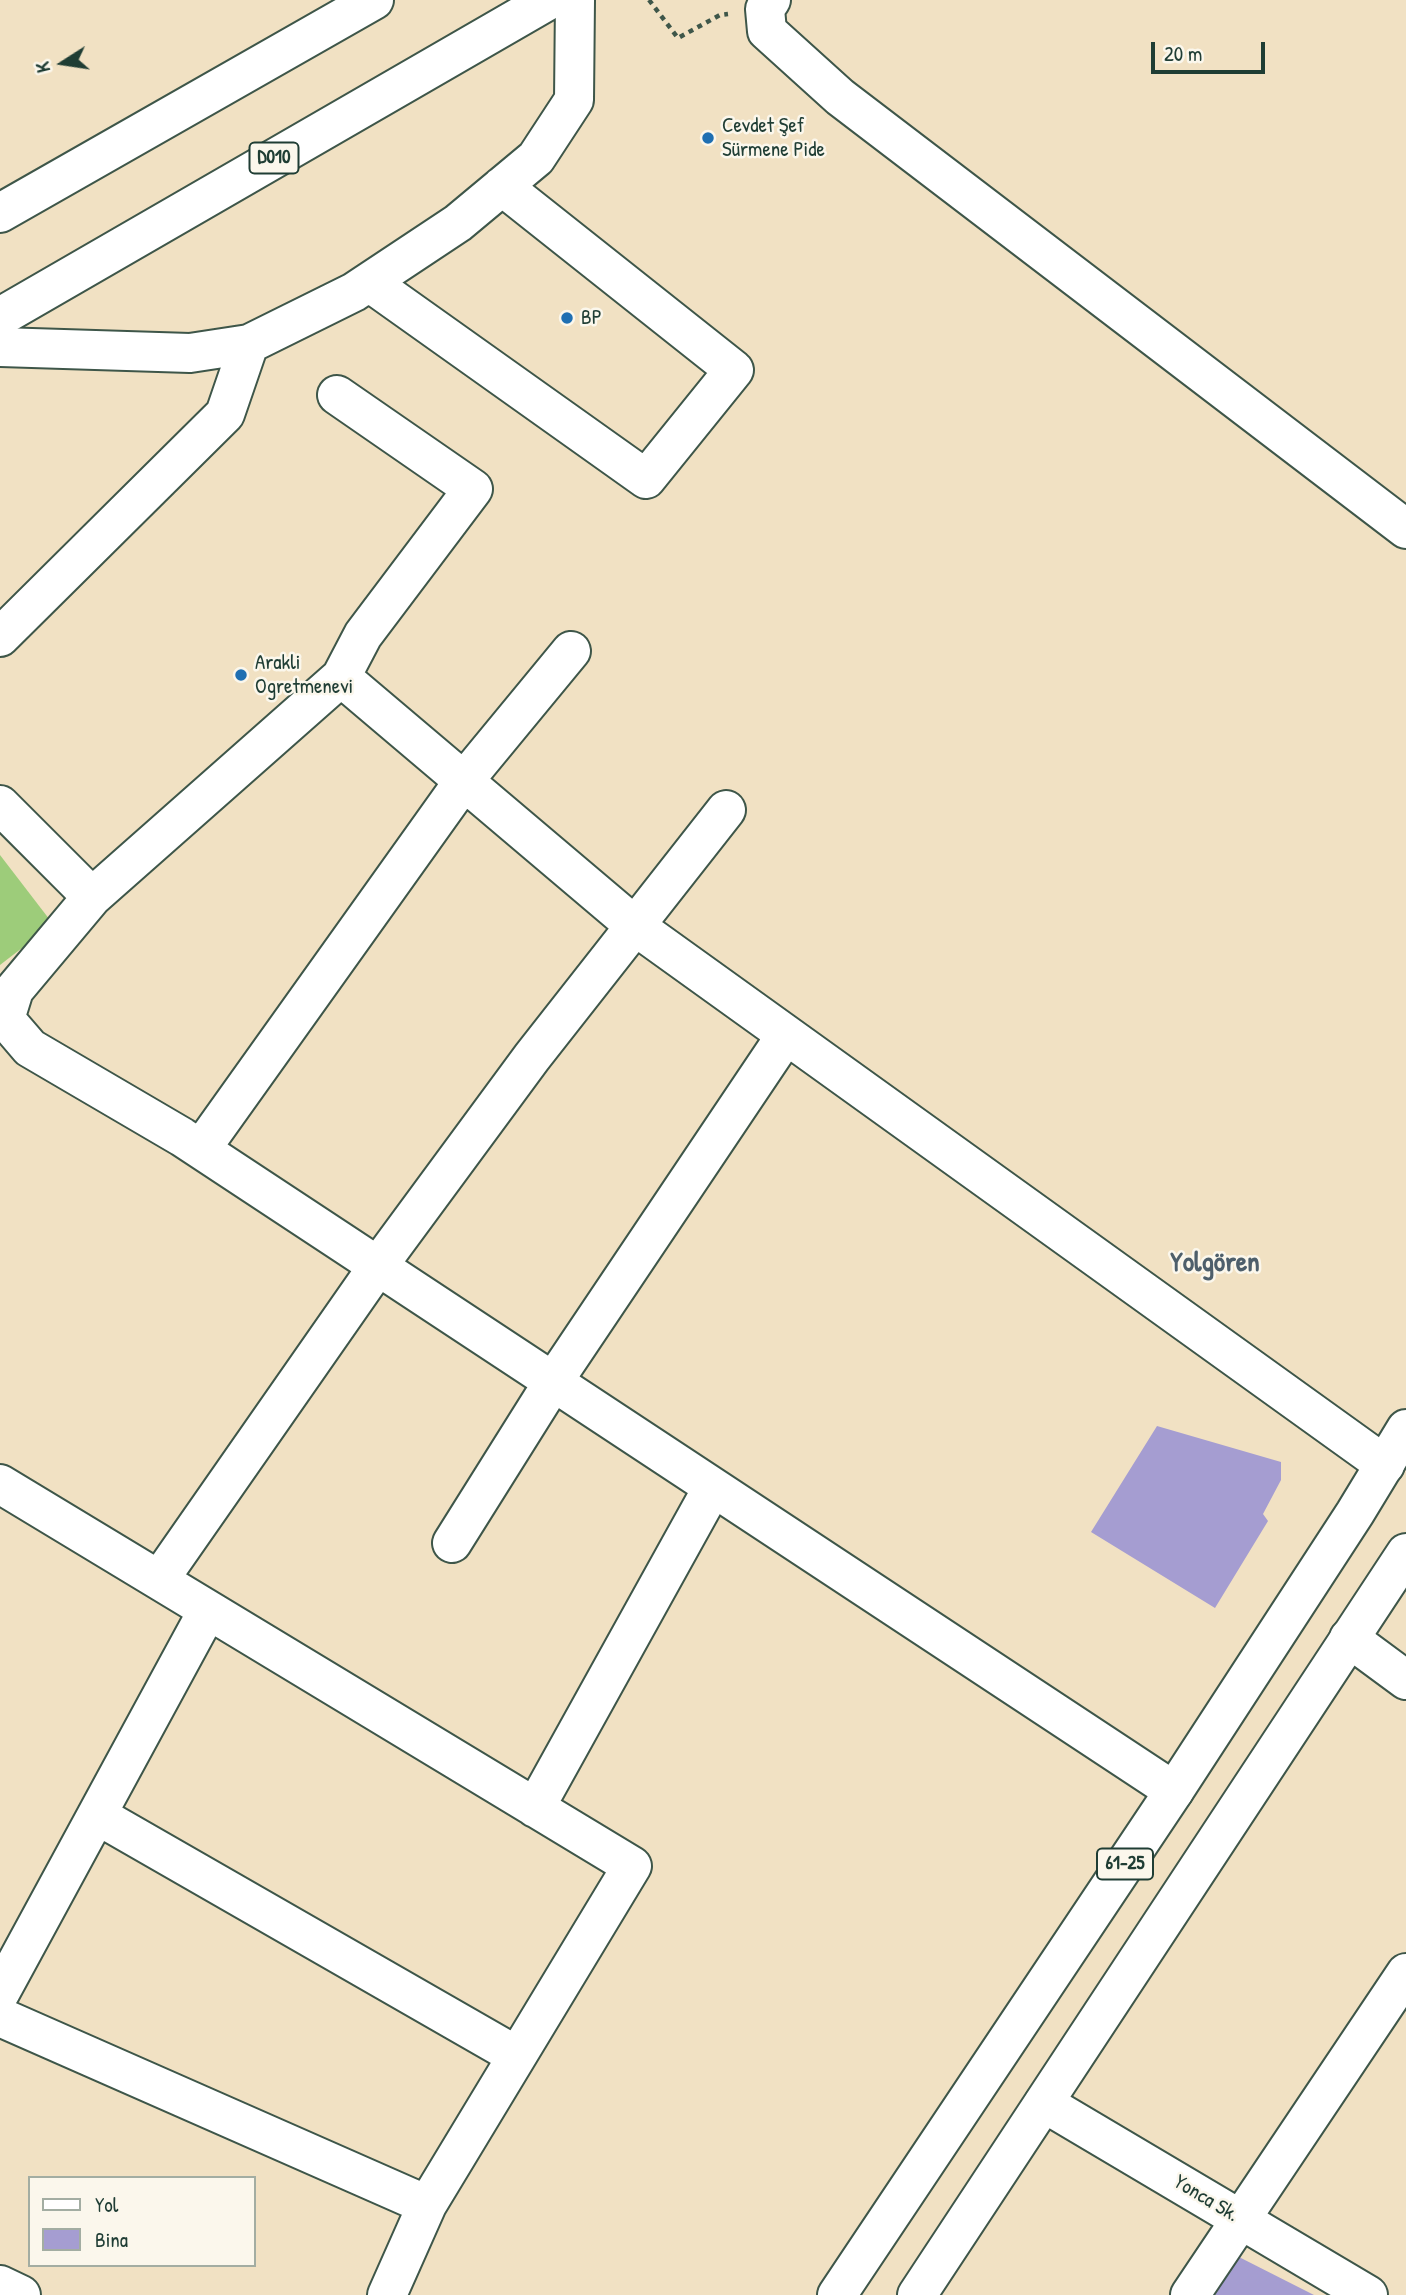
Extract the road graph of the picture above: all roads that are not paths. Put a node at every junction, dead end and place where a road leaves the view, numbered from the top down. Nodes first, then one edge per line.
1 (374, 0) edge
2 (549, 0) edge
3 (576, 0) edge
4 (771, 0) edge
5 (502, 186) junction
6 (0, 213) edge
7 (369, 282) junction
8 (0, 317) edge
9 (249, 344) junction
10 (0, 347) edge
11 (337, 395) dead end
12 (1406, 529) edge
13 (0, 637) edge
14 (571, 651) dead end
15 (341, 677) junction
16 (463, 782) junction
17 (0, 805) edge
18 (726, 810) dead end
19 (92, 897) junction
20 (635, 926) junction
21 (2, 1023) edge
22 (786, 1034) junction
23 (201, 1149) junction
24 (378, 1266) junction
25 (554, 1381) junction
26 (1406, 1429) edge
27 (1385, 1465) junction
28 (0, 1484) edge
29 (713, 1487) junction
30 (452, 1543) dead end
31 (1406, 1553) edge
32 (159, 1580) junction
33 (208, 1610) junction
34 (1349, 1638) junction
35 (1406, 1680) edge
36 (1174, 1791) junction
37 (535, 1808) junction
38 (97, 1815) junction
39 (1406, 1973) edge
40 (0, 1993) edge
41 (0, 2017) edge
42 (517, 2056) junction
43 (1044, 2103) junction
44 (428, 2205) junction
45 (1240, 2220) junction
46 (0, 2286) edge
47 (21, 2295) edge
48 (387, 2295) edge
49 (837, 2295) edge
50 (917, 2295) edge
51 (1189, 2295) edge
52 (1368, 2295) edge

1 - 6 main road
2 - 8 main road, D010
3 - 5 main road
4 - 12 main road
5 - 7 main road
5 - 7 main road
7 - 9 main road
9 - 10 main road
9 - 13 main road
11 - 15 main road
14 - 16 main road
15 - 16 main road
15 - 19 main road
16 - 20 main road
16 - 23 main road
17 - 19 main road
18 - 20 main road
19 - 21 main road
20 - 22 main road
20 - 24 main road
21 - 23 main road
22 - 25 main road
22 - 27 main road
23 - 24 main road
24 - 25 main road
24 - 32 main road
25 - 29 main road
25 - 30 main road
26 - 27 main road, 61-25
27 - 36 main road, 61-25
28 - 32 main road
29 - 36 main road
29 - 37 main road
31 - 34 main road
32 - 33 main road
33 - 37 main road
33 - 38 main road
34 - 35 main road
34 - 43 main road
36 - 49 main road, 61-25
37 - 42 main road
38 - 40 main road
38 - 42 main road
39 - 45 main road
41 - 44 main road
42 - 44 main road
43 - 45 main road, Yonca Sk.
43 - 50 main road
44 - 48 main road
45 - 51 main road
45 - 52 main road, Yonca Sk.
46 - 47 main road

